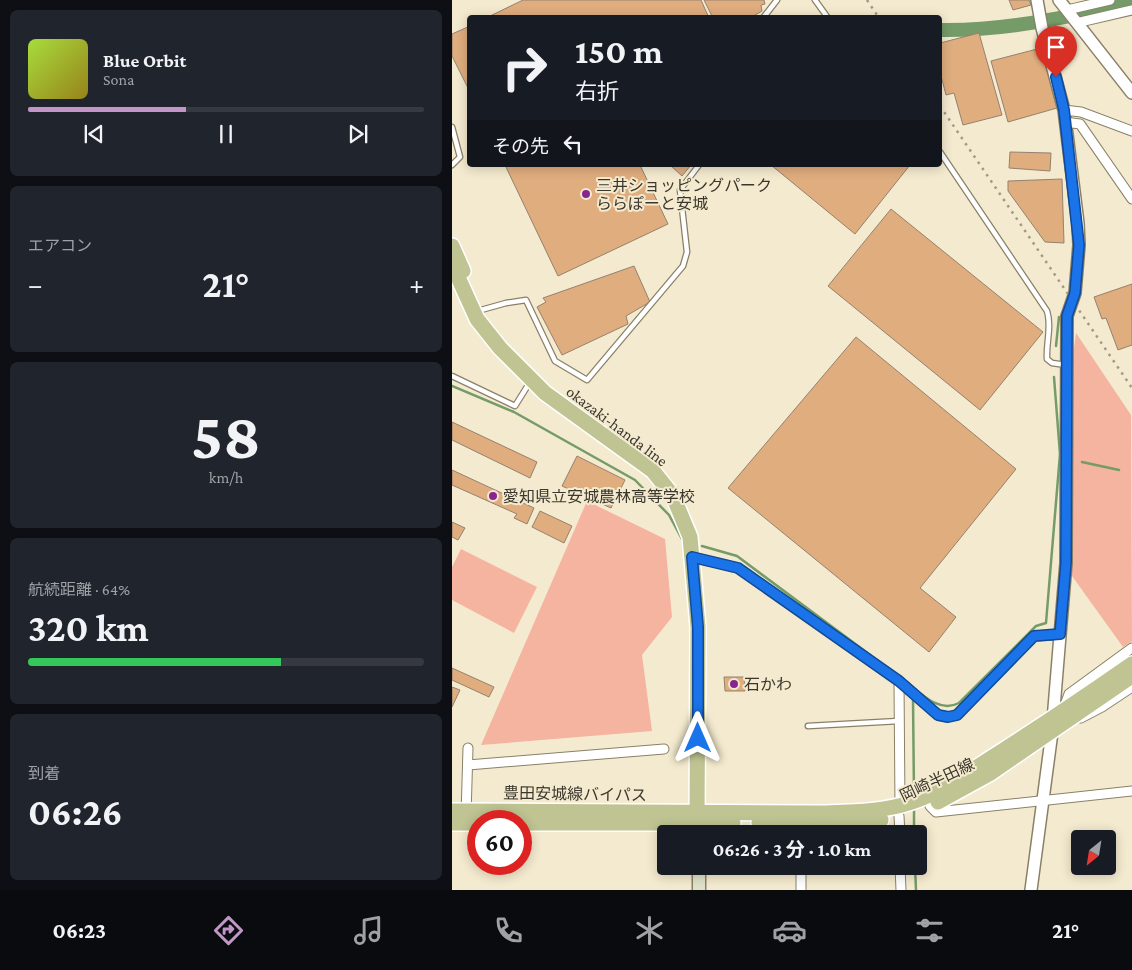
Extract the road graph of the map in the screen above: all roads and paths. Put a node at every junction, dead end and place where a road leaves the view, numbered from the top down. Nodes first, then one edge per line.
1 (778, 0) edge
2 (815, 0) edge
3 (1037, 0) edge
4 (1059, 0) edge
5 (1110, 0) edge
6 (1132, 10) edge
7 (766, 15) edge
8 (826, 15) edge
9 (1071, 16) junction
10 (1132, 93) edge
11 (1064, 110) junction
12 (1065, 122) junction
13 (452, 128) edge
14 (1132, 131) edge
15 (942, 155) edge
16 (452, 166) edge
17 (697, 167) edge
18 (1132, 199) edge
19 (452, 246) edge
20 (452, 264) edge
21 (482, 317) junction
22 (1066, 365) junction
23 (452, 376) edge
24 (531, 380) junction
25 (692, 557) junction
26 (1060, 634) junction
27 (1132, 648) edge
28 (1132, 664) edge
29 (1132, 676) edge
30 (899, 681) junction
31 (1132, 686) edge
32 (1058, 720) junction
33 (900, 721) junction
34 (808, 726) dead end
35 (468, 748) dead end
36 (664, 749) dead end
37 (468, 765) junction
38 (1132, 791) edge
39 (1041, 800) junction
40 (930, 806) junction
41 (900, 811) junction
42 (463, 818) edge
43 (698, 823) edge
44 (532, 824) edge
45 (732, 825) edge
46 (839, 825) edge
47 (900, 825) edge
48 (699, 875) edge
49 (801, 875) edge
50 (900, 875) edge
51 (699, 890) edge
52 (801, 890) edge
53 (901, 890) edge
54 (1031, 890) edge

1 - 7 lane
2 - 8 lane
3 - 11 street
4 - 9 street
5 - 9 street
6 - 9 street
9 - 10 street
11 - 12 street
11 - 14 street
12 - 18 street
12 - 22 street
13 - 16 lane
15 - 22 lane
17 - 21 lane
19 - 21 main road
20 - 21 main road, okazaki-handa line
21 - 24 main road, okazaki-handa line
22 - 26 street
23 - 24 lane
24 - 25 main road, okazaki-handa line
25 - 30 street
25 - 43 main road, okazaki-handa line
26 - 30 street
26 - 32 street
27 - 32 street
28 - 32 main road, 岡崎半田線
29 - 32 main road, 岡崎半田線
30 - 33 street
31 - 32 street
32 - 39 street
32 - 40 main road, 岡崎半田線
32 - 41 main road, 岡崎半田線
33 - 34 lane
33 - 41 street
35 - 37 street
36 - 37 street
37 - 42 street
38 - 39 street
39 - 40 street
39 - 54 street
40 - 41 main road, 岡崎半田線
41 - 43 main road, 岡崎半田線
41 - 46 main road, 岡崎半田線
41 - 47 street
42 - 43 main road, 豊田安城線バイパス
43 - 44 main road, 豊田安城線バイパス
43 - 45 main road, 岡崎半田線
48 - 51 main road
49 - 52 street
50 - 53 street

